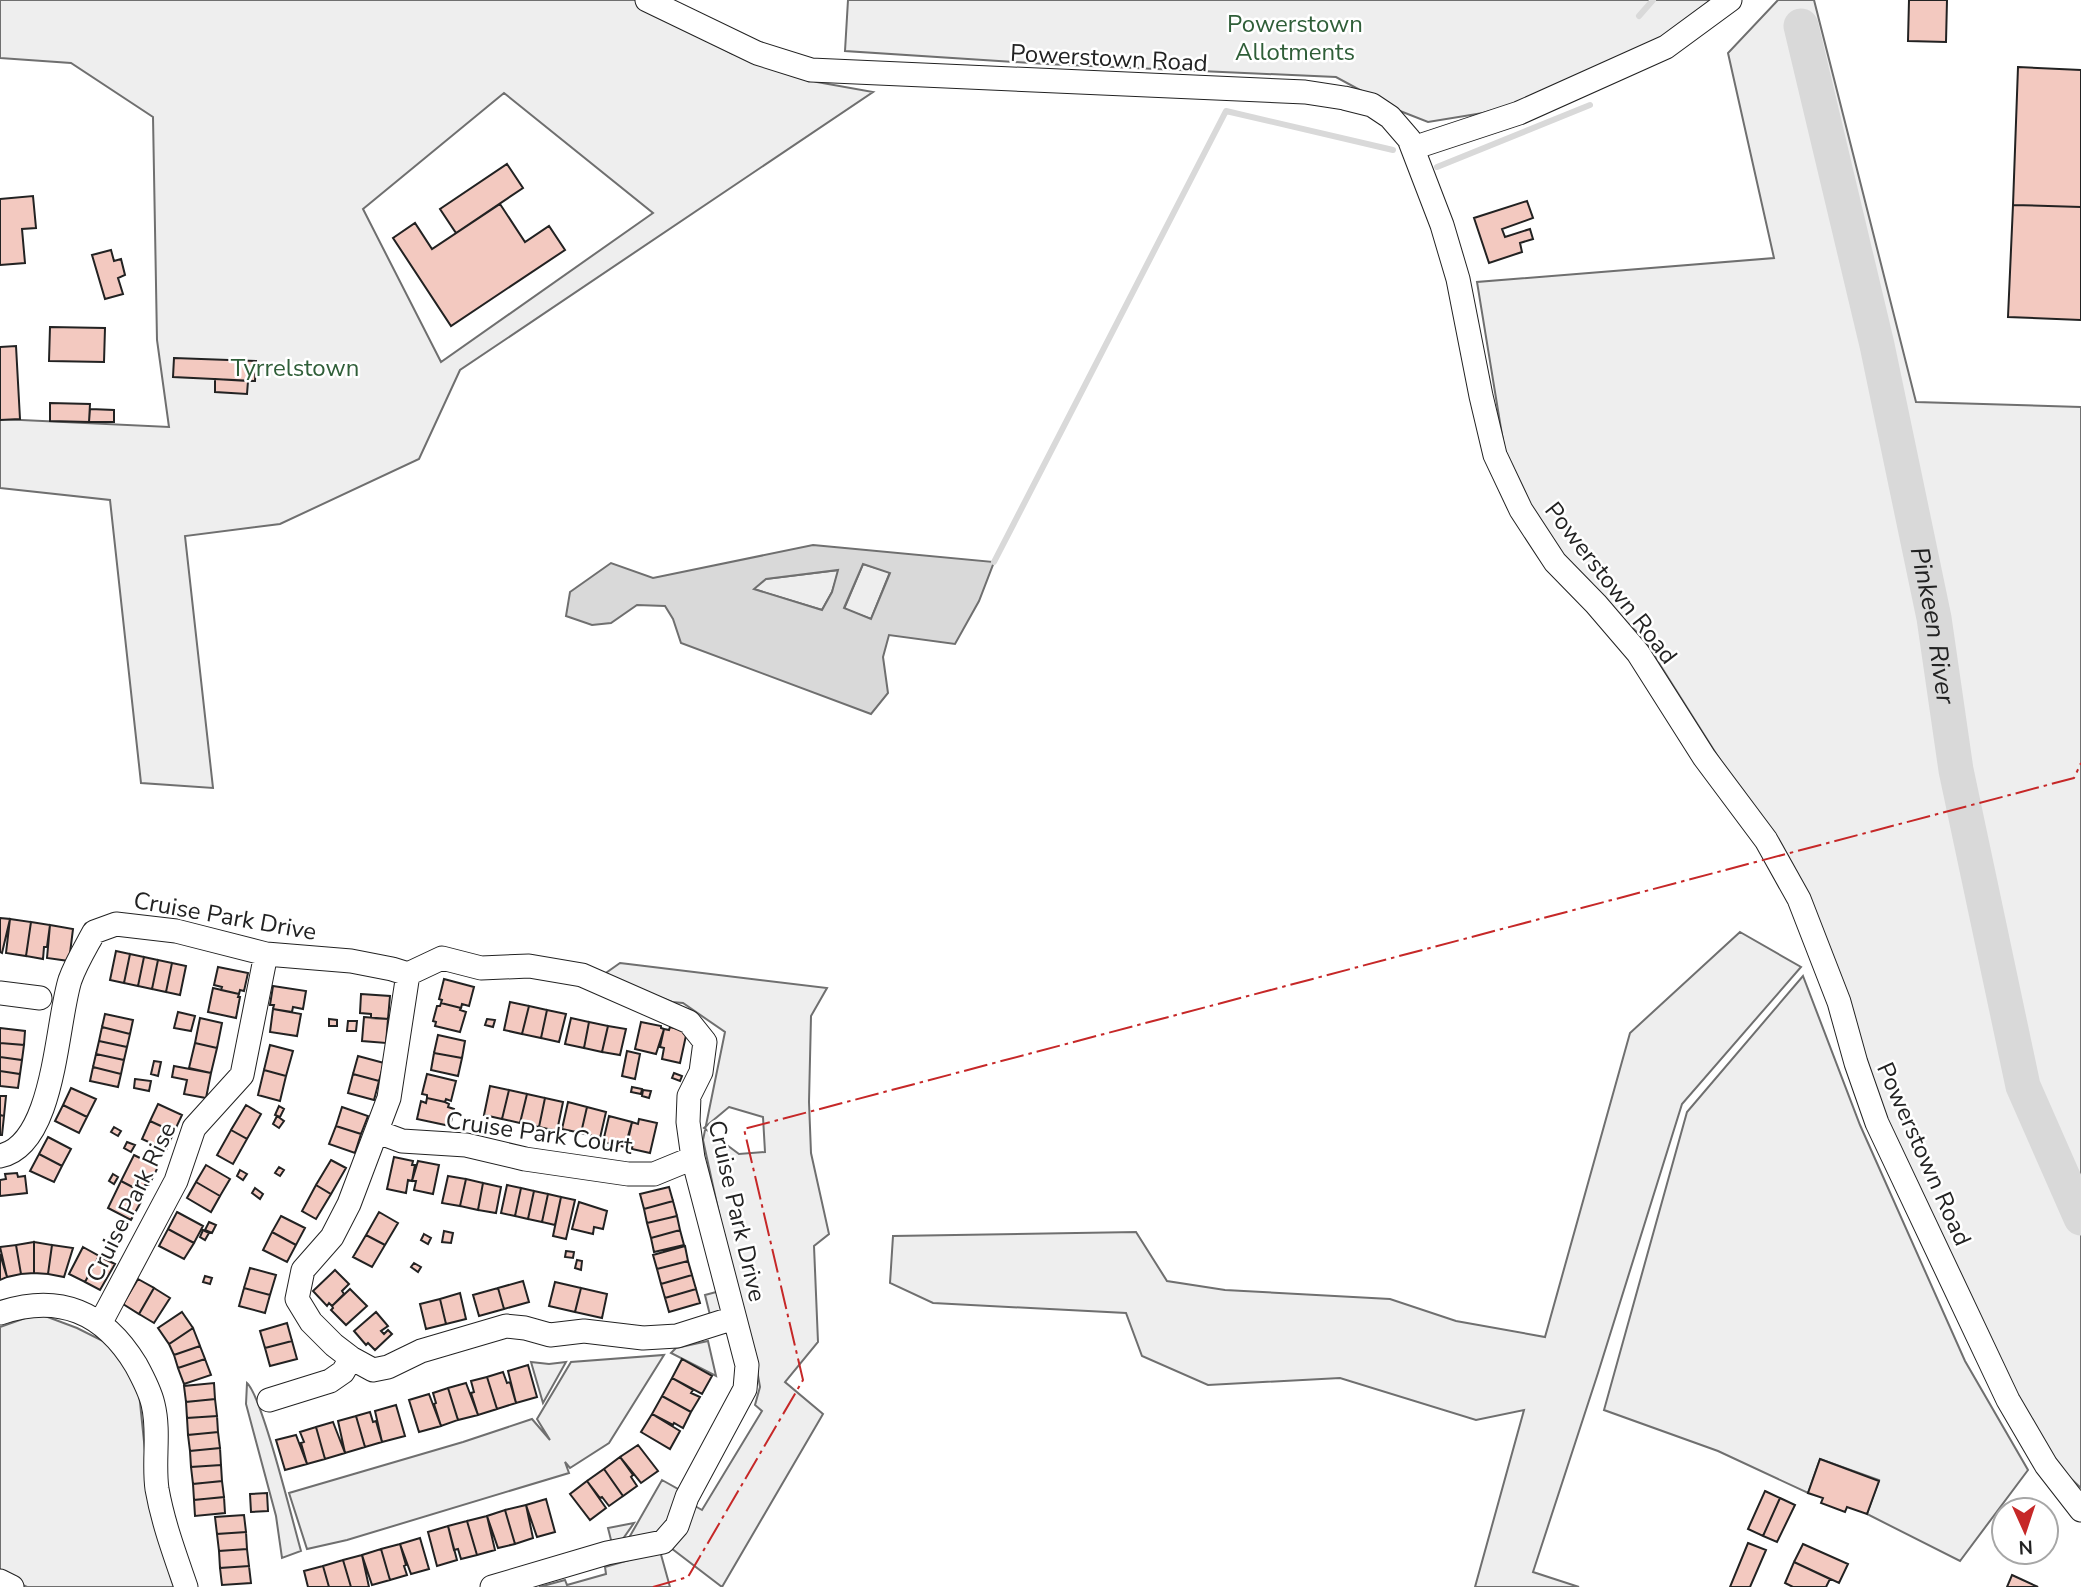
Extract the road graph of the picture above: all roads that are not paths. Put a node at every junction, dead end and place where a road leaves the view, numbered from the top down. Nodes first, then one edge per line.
1 (647, 0) edge
2 (1730, 0) edge
3 (1413, 148) junction
4 (266, 954) junction
5 (408, 974) junction
6 (0, 993) edge
7 (40, 998) dead end
8 (377, 1132) junction
9 (0, 1156) edge
10 (693, 1158) junction
11 (0, 1313) edge
12 (734, 1318) junction
13 (101, 1322) junction
14 (351, 1358) junction
15 (269, 1400) dead end
16 (2081, 1510) edge
17 (0, 1581) edge
18 (12, 1587) edge
19 (186, 1587) edge
20 (492, 1587) edge

1 - 3 street, Powerstown Road
2 - 3 street
3 - 16 street, Powerstown Road
4 - 5 street, Cruise Park Drive
4 - 9 street, Cruise Park Drive
4 - 13 street, Cruise Park Rise
5 - 8 street
5 - 10 street, Cruise Park Drive
6 - 7 street
8 - 10 street, Cruise Park Court
8 - 14 street
10 - 12 street, Cruise Park Drive
11 - 13 street
12 - 14 street
12 - 20 street, Cruise Park Drive
13 - 19 street
14 - 15 street
17 - 18 street

